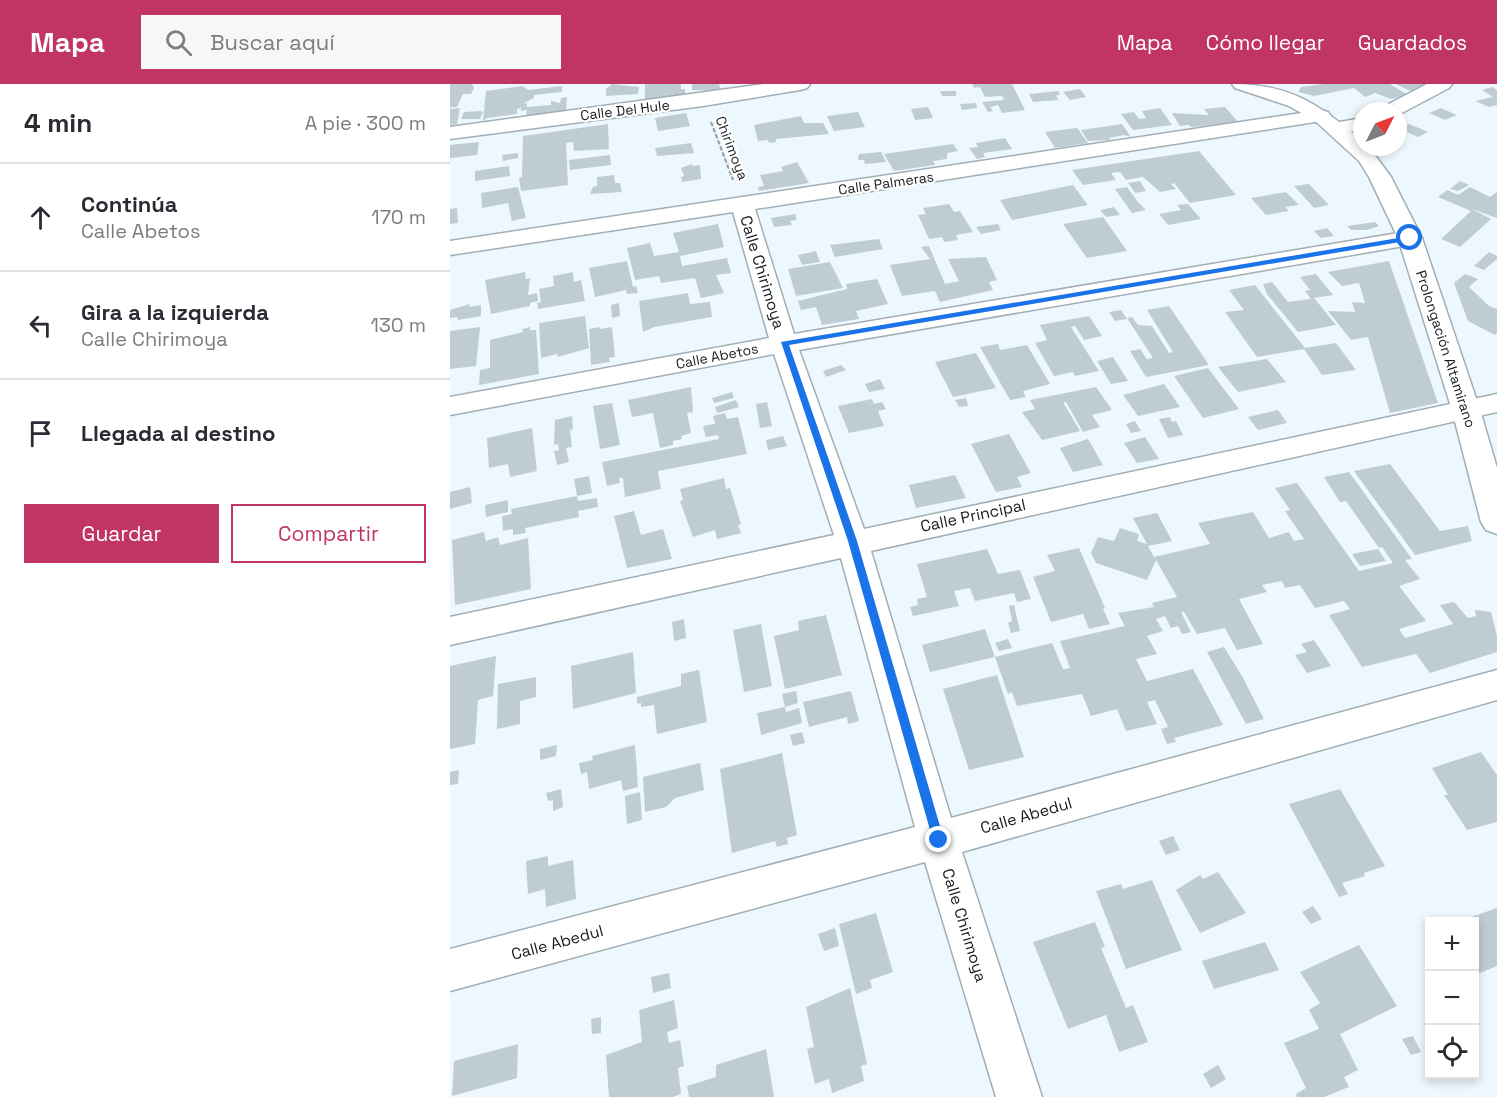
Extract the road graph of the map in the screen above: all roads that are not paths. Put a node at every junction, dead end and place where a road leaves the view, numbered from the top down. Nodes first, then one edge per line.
1 (800, 84) edge
2 (1242, 84) edge
3 (1442, 84) edge
4 (1407, 102) edge
5 (1329, 122) junction
6 (1353, 123) edge
7 (450, 133) edge
8 (742, 203) junction
9 (1410, 238) junction
10 (450, 248) edge
11 (784, 344) junction
12 (1497, 403) edge
13 (450, 406) edge
14 (1466, 410) junction
15 (1497, 522) edge
16 (852, 541) junction
17 (450, 631) edge
18 (1497, 684) edge
19 (939, 840) junction
20 (450, 970) edge
21 (1019, 1097) edge

1 - 7 street, Calle Del Hule
2 - 5 street, Prolongación Altamirano
3 - 4 street
5 - 6 street, Calle Palmeras
5 - 8 street, Calle Palmeras
5 - 9 street, Prolongación Altamirano
8 - 10 street, Calle Palmeras
8 - 11 street, Calle Chirimoya
9 - 11 street, Calle Abetos
9 - 14 street, Prolongación Altamirano
11 - 13 street, Calle Abetos
11 - 16 street, Calle Chirimoya
12 - 14 street, Calle Principal
14 - 15 street, Prolongación Altamirano
14 - 16 street, Calle Principal
16 - 17 street, Calle Principal
16 - 19 street, Calle Chirimoya
18 - 19 street, Calle Abedul
19 - 20 street, Calle Abedul
19 - 21 street, Calle Chirimoya

